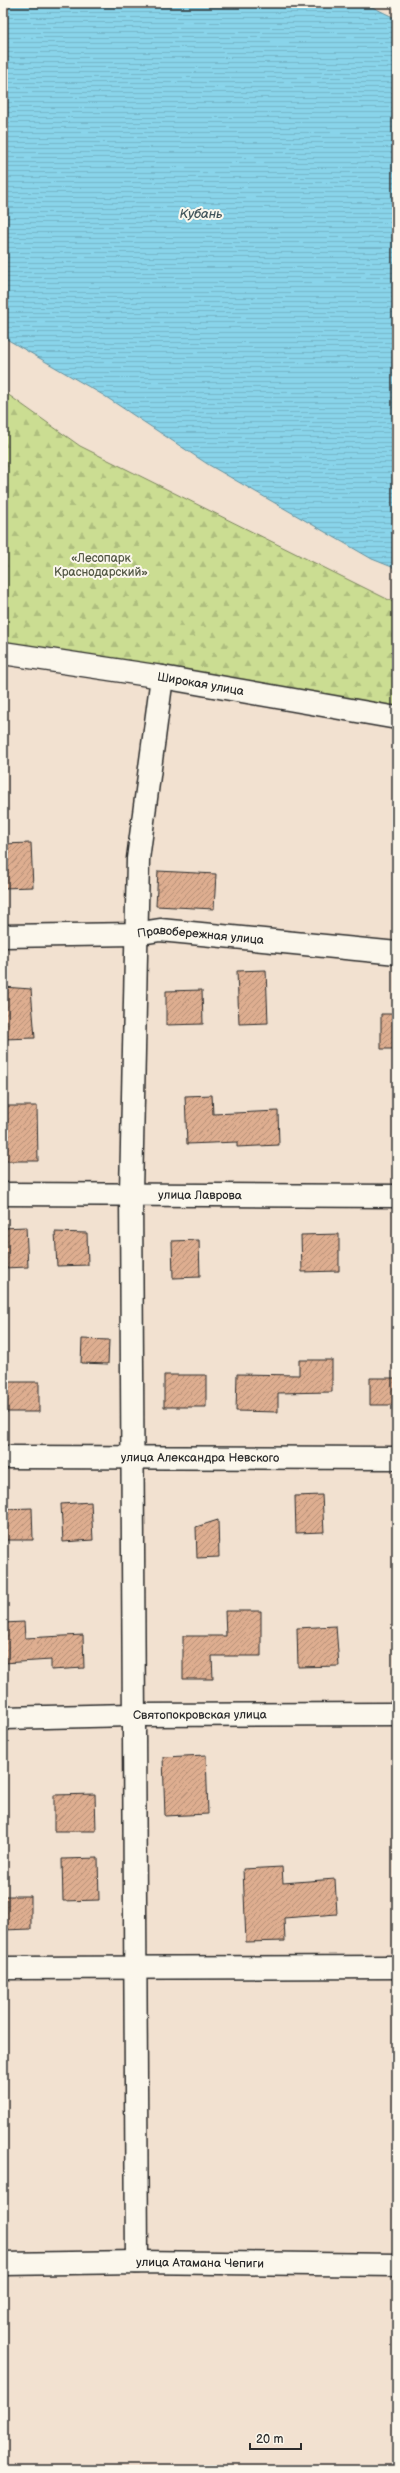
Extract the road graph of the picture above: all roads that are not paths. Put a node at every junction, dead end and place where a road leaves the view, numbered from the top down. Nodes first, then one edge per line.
1 (3, 653) edge
2 (162, 677) junction
3 (397, 718) edge
4 (135, 934) junction
5 (3, 936) edge
6 (397, 953) edge
7 (130, 1193) junction
8 (3, 1194) edge
9 (397, 1196) edge
10 (3, 1457) edge
11 (131, 1457) junction
12 (397, 1458) edge
13 (397, 1714) edge
14 (132, 1715) junction
15 (3, 1718) edge
16 (136, 1967) junction
17 (397, 1967) edge
18 (3, 1968) edge
19 (137, 2262) junction
20 (3, 2264) edge
21 (397, 2265) edge

1 - 2 street, Широкая улица
2 - 3 street, Широкая улица
2 - 4 street
4 - 5 street, Правобережная улица
4 - 6 street, Правобережная улица
4 - 7 street
7 - 8 street, улица Лаврова
7 - 9 street, улица Лаврова
7 - 11 street
10 - 11 street, улица Александра Невского
11 - 12 street, улица Александра Невского
11 - 14 street
13 - 14 street, Святопокровская улица
14 - 15 street, Святопокровская улица
14 - 16 street
16 - 17 street
16 - 18 street
16 - 19 street
19 - 20 street, улица Атамана Чепиги
19 - 21 street, улица Атамана Чепиги

